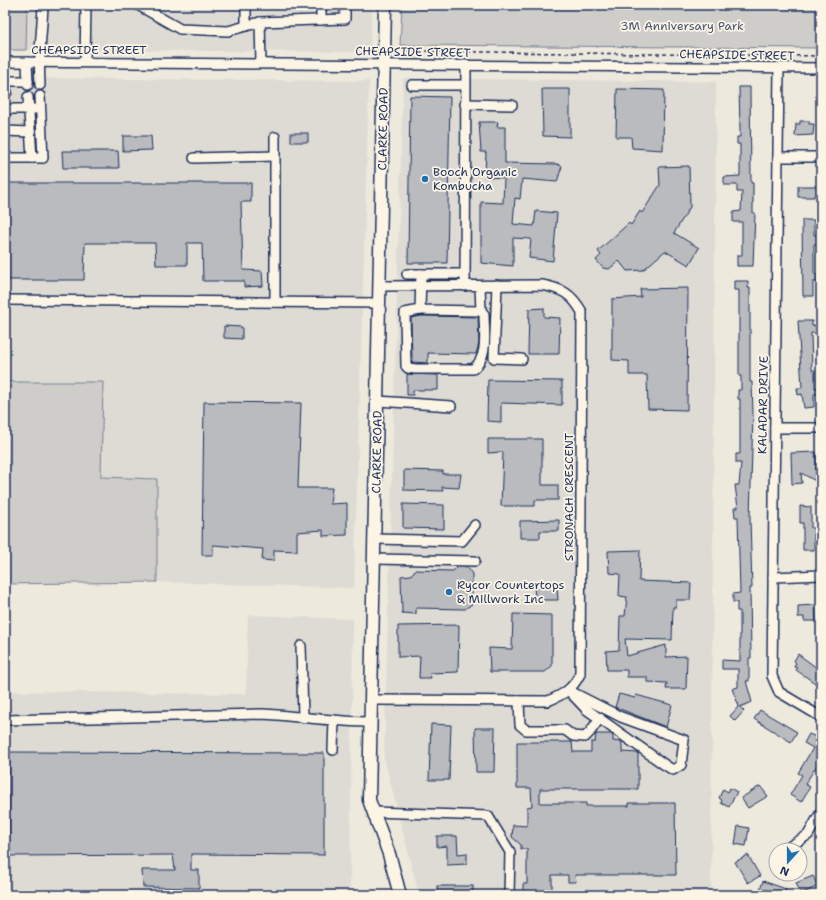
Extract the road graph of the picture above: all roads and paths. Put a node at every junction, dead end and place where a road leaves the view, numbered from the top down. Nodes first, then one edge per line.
1 (43, 5) edge
2 (86, 5) edge
3 (138, 5) edge
4 (249, 5) edge
5 (321, 5) edge
6 (345, 5) edge
7 (385, 5) edge
8 (321, 20) junction
9 (260, 22) junction
10 (246, 26) junction
11 (404, 51) dead end
12 (821, 56) edge
13 (5, 62) edge
14 (27, 62) junction
15 (38, 62) junction
16 (85, 62) junction
17 (261, 63) junction
18 (384, 63) junction
19 (466, 64) junction
20 (779, 67) junction
21 (821, 68) edge
22 (5, 81) edge
23 (40, 85) dead end
24 (412, 85) dead end
25 (466, 85) junction
26 (40, 96) dead end
27 (28, 97) dead end
28 (465, 104) junction
29 (512, 104) dead end
30 (5, 109) edge
31 (29, 109) junction
32 (40, 109) junction
33 (5, 131) edge
34 (30, 132) junction
35 (275, 137) dead end
36 (275, 156) junction
37 (778, 157) junction
38 (821, 157) edge
39 (5, 158) edge
40 (32, 158) junction
41 (194, 158) dead end
42 (406, 274) dead end
43 (421, 274) junction
44 (465, 274) junction
45 (381, 286) junction
46 (421, 286) junction
47 (465, 286) junction
48 (480, 286) junction
49 (497, 286) junction
50 (5, 300) edge
51 (275, 302) junction
52 (380, 303) junction
53 (420, 310) junction
54 (481, 310) junction
55 (522, 359) dead end
56 (378, 401) junction
57 (451, 406) dead end
58 (775, 428) junction
59 (821, 428) edge
60 (475, 525) dead end
61 (375, 539) junction
62 (375, 559) junction
63 (475, 561) dead end
64 (821, 575) edge
65 (773, 577) junction
66 (301, 646) dead end
67 (568, 690) junction
68 (372, 700) junction
69 (519, 701) junction
70 (303, 716) junction
71 (821, 717) edge
72 (600, 718) junction
73 (5, 720) edge
74 (334, 720) junction
75 (371, 722) junction
76 (333, 750) dead end
77 (374, 812) junction
78 (821, 812) edge
79 (797, 842) edge
80 (398, 882) junction
81 (400, 895) edge
82 (408, 895) edge
83 (509, 895) edge

1 - 15 street
2 - 16 street
3 - 10 street
4 - 10 street
5 - 8 street
6 - 8 street
7 - 18 main road, CLARKE ROAD
8 - 9 street
9 - 10 street
9 - 17 street
11 - 12 path
13 - 14 street, CHEAPSIDE STREET
14 - 15 street, CHEAPSIDE STREET
14 - 22 street
15 - 16 street, CHEAPSIDE STREET
15 - 23 street
16 - 17 street, CHEAPSIDE STREET
17 - 18 street, CHEAPSIDE STREET
18 - 19 street, CHEAPSIDE STREET
18 - 45 main road, CLARKE ROAD
19 - 20 street, CHEAPSIDE STREET
19 - 25 street
20 - 21 street, CHEAPSIDE STREET
20 - 37 street, KALADAR DRIVE
24 - 25 street
25 - 28 street
26 - 32 street
27 - 31 street
28 - 29 street
28 - 44 street
30 - 31 street
31 - 32 street
31 - 34 street
32 - 40 street
33 - 34 street
34 - 40 street
35 - 36 street
36 - 41 street
36 - 51 street
37 - 38 street
37 - 58 street, KALADAR DRIVE
39 - 40 street
42 - 43 street
43 - 44 street
43 - 46 street
44 - 47 street
45 - 46 street, STRONACH CRESCENT
45 - 52 main road, CLARKE ROAD
46 - 47 street, STRONACH CRESCENT
46 - 53 street
47 - 48 street, STRONACH CRESCENT
48 - 49 street, STRONACH CRESCENT
48 - 54 street
49 - 55 street
49 - 67 street, STRONACH CRESCENT
50 - 51 street
51 - 52 street
52 - 56 main road, CLARKE ROAD
53 - 54 street
53 - 54 street
56 - 57 street
56 - 61 main road, CLARKE ROAD
58 - 59 street
58 - 65 street, KALADAR DRIVE
60 - 61 street
61 - 62 main road, CLARKE ROAD
62 - 63 street
62 - 68 main road, CLARKE ROAD
64 - 65 street
65 - 71 street, KALADAR DRIVE
66 - 70 street
67 - 69 street, STRONACH CRESCENT
67 - 72 street
67 - 72 street
68 - 69 street, STRONACH CRESCENT
68 - 75 main road, CLARKE ROAD
69 - 72 street
70 - 73 street
70 - 74 street
74 - 75 street
74 - 76 street
75 - 77 main road, CLARKE ROAD
77 - 80 main road, CLARKE ROAD
77 - 83 street
78 - 79 street
80 - 81 main road, CLARKE ROAD
80 - 82 main road

